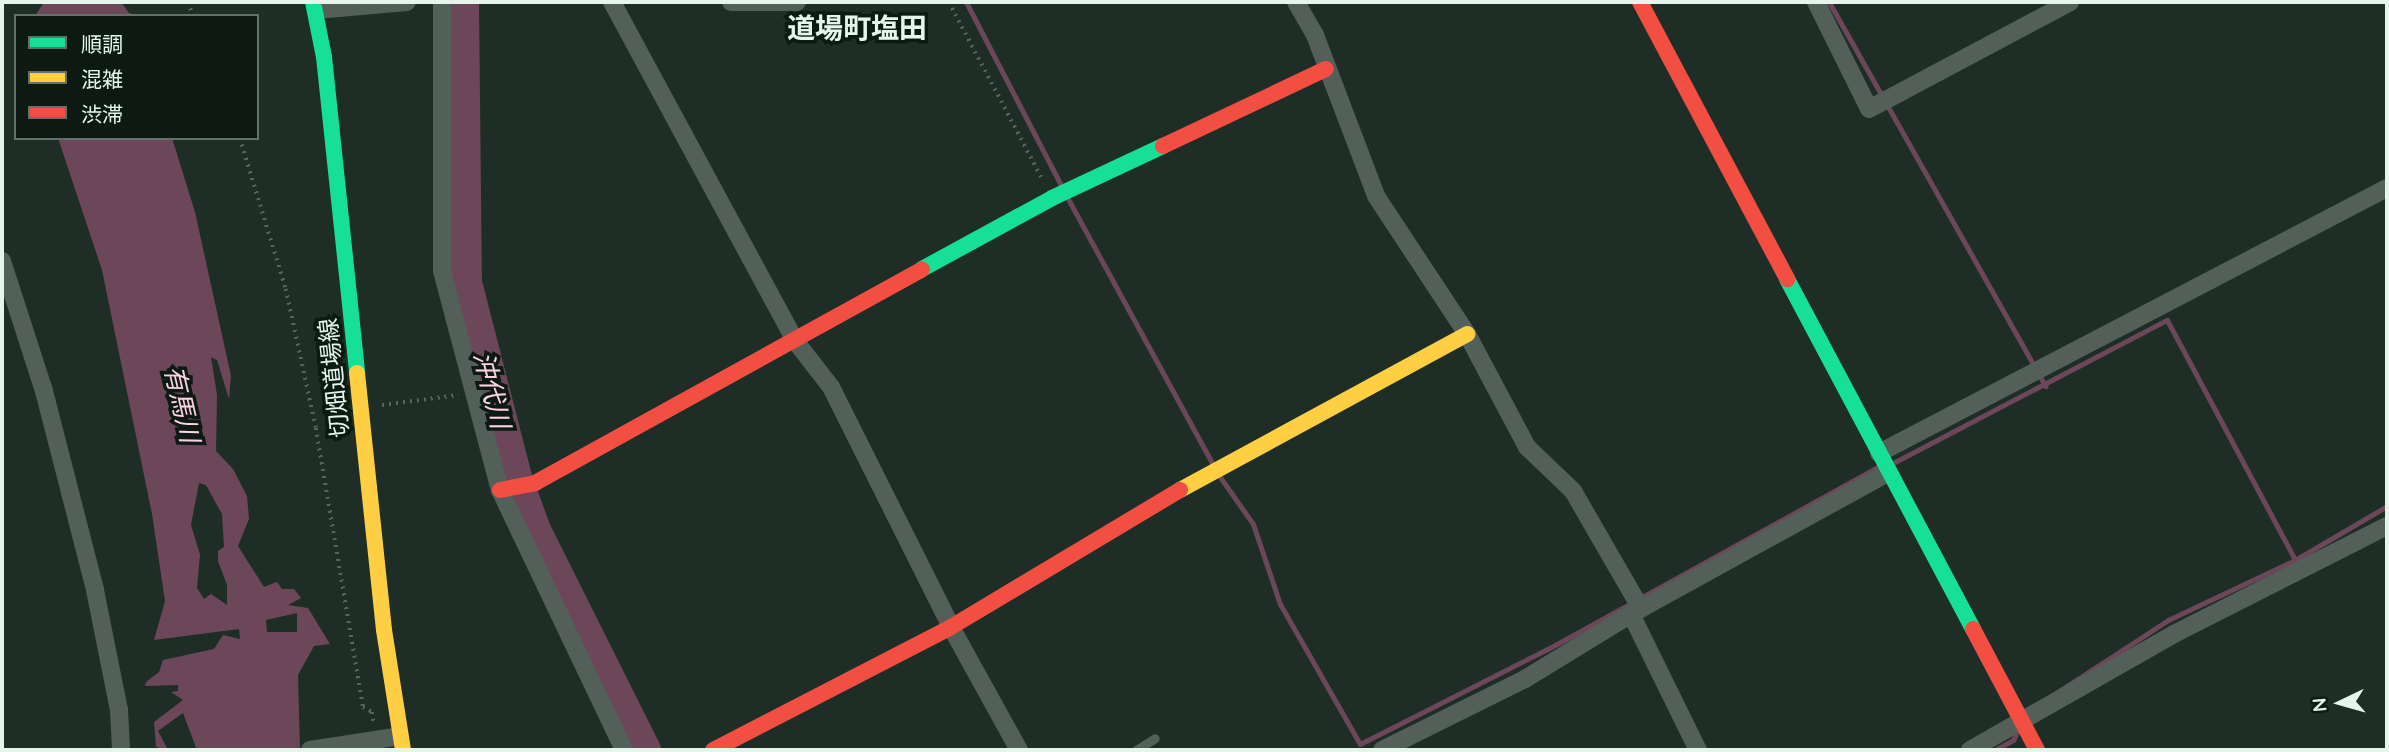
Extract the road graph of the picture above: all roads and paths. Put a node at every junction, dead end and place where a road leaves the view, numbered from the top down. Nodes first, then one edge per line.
1 (407, 2) edge
2 (442, 2) edge
3 (612, 2) edge
4 (731, 2) edge
5 (797, 2) edge
6 (949, 2) edge
7 (1296, 2) edge
8 (1640, 2) edge
9 (1816, 2) edge
10 (2070, 2) edge
11 (315, 6) edge
12 (1326, 69) junction
13 (241, 140) edge
14 (2387, 188) edge
15 (1052, 198) junction
16 (2, 261) edge
17 (1467, 334) junction
18 (796, 342) junction
19 (474, 393) junction
20 (359, 408) junction
21 (1879, 453) junction
22 (1889, 472) junction
23 (500, 490) junction
24 (2387, 526) edge
25 (1636, 612) junction
26 (951, 627) junction
27 (2021, 723) junction
28 (1155, 738) dead end
29 (369, 741) junction
30 (402, 743) edge
31 (121, 750) edge
32 (310, 750) edge
33 (624, 750) edge
34 (713, 750) edge
35 (1019, 750) edge
36 (1136, 750) edge
37 (1382, 750) edge
38 (1698, 750) edge
39 (1970, 750) edge
40 (2037, 750) edge

1 - 11 street
2 - 19 street
3 - 18 street
4 - 5 street
6 - 15 path
7 - 12 street
8 - 21 street
9 - 10 street
11 - 20 street, 切畑道場線
12 - 15 street
12 - 17 street
13 - 29 path
14 - 21 street
15 - 18 street
16 - 31 street
17 - 25 street
17 - 26 street
18 - 23 street
18 - 26 street
19 - 20 path
19 - 23 street
20 - 30 street, 切畑道場線
21 - 22 street
22 - 25 street
22 - 27 street
23 - 33 street
24 - 27 street
25 - 37 street
25 - 38 street
26 - 34 street
26 - 35 street
27 - 39 street
27 - 40 street
28 - 36 lane
29 - 30 street
29 - 32 street

